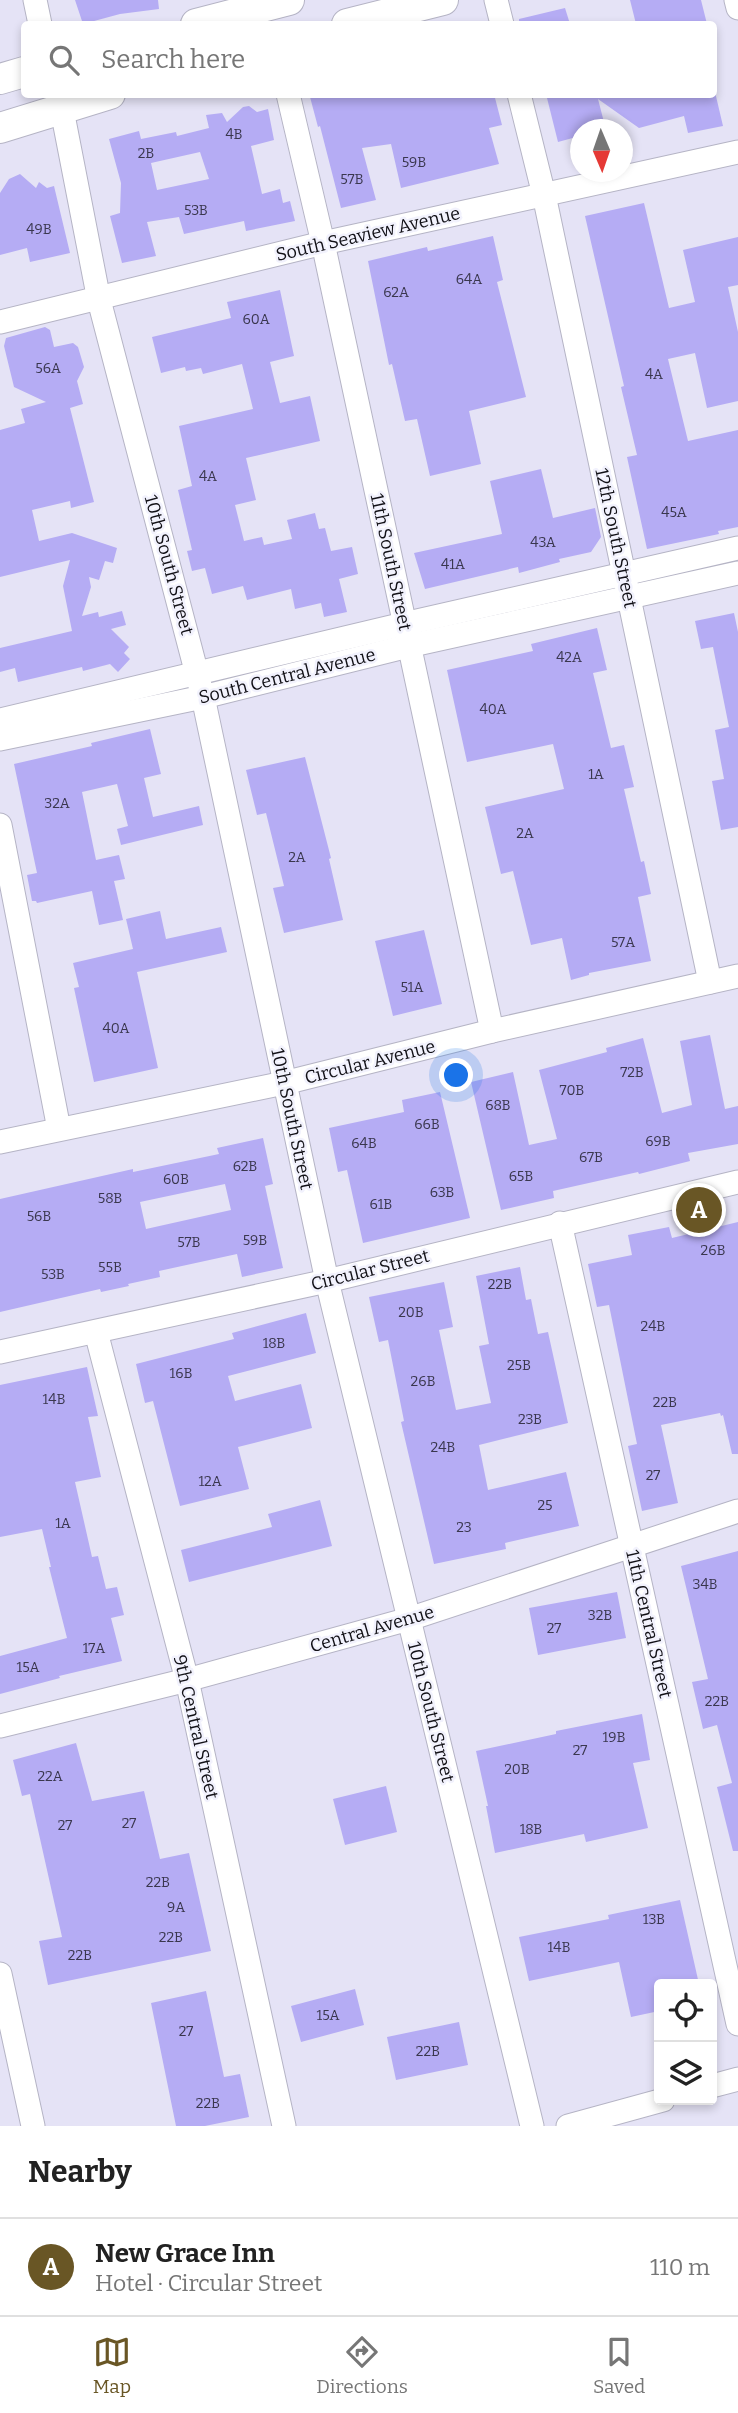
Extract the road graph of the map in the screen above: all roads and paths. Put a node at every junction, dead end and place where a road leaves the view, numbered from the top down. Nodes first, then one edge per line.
1 (35, 0) edge
2 (443, 0) edge
3 (496, 0) edge
4 (736, 0) edge
5 (277, 1) edge
6 (738, 8) edge
7 (39, 21) edge
8 (207, 21) edge
9 (359, 21) edge
10 (501, 21) edge
11 (21, 73) edge
12 (0, 79) edge
13 (98, 98) edge
14 (289, 98) edge
15 (520, 98) edge
16 (62, 110) junction
17 (0, 128) edge
18 (738, 152) edge
19 (544, 195) junction
20 (323, 243) junction
21 (99, 300) junction
22 (0, 322) edge
23 (738, 548) edge
24 (623, 573) junction
25 (738, 573) edge
26 (628, 596) junction
27 (406, 635) junction
28 (198, 673) junction
29 (203, 697) junction
30 (0, 720) edge
31 (0, 738) edge
32 (0, 825) edge
33 (738, 976) edge
34 (710, 982) junction
35 (492, 1031) junction
36 (284, 1083) junction
37 (59, 1129) junction
38 (0, 1142) edge
39 (738, 1182) edge
40 (560, 1223) junction
41 (327, 1281) junction
42 (96, 1332) junction
43 (0, 1352) edge
44 (738, 1511) edge
45 (632, 1546) junction
46 (409, 1619) junction
47 (187, 1681) junction
48 (0, 1726) edge
49 (0, 1974) edge
50 (738, 2024) edge
51 (6, 2028) edge
52 (738, 2079) edge
53 (717, 2085) edge
54 (654, 2102) edge
55 (33, 2126) edge
56 (284, 2126) edge
57 (532, 2126) edge
58 (568, 2126) edge

1 - 7 street
2 - 9 main road
3 - 10 street
4 - 6 street
5 - 8 main road
11 - 12 main road
13 - 16 main road
14 - 20 street, 11th South Street
15 - 19 street, 12th South Street
16 - 17 main road
16 - 21 street, 10th South Street
18 - 19 street, South Seaview Avenue
19 - 20 street, South Seaview Avenue
19 - 24 street, 12th South Street
20 - 21 street, South Seaview Avenue
20 - 27 street, 11th South Street
21 - 22 street, South Seaview Avenue
21 - 28 street, 10th South Street
23 - 24 street
24 - 26 street, 12th South Street
24 - 27 street
25 - 26 street, South Central Avenue
26 - 27 street, South Central Avenue
26 - 34 street, 12th South Street
27 - 28 street
27 - 29 street, South Central Avenue
27 - 35 street, 11th South Street
28 - 29 street, 10th South Street
28 - 30 street
29 - 31 street, South Central Avenue
29 - 36 street, 10th South Street
32 - 37 street
33 - 34 street, Circular Avenue
34 - 35 street, Circular Avenue
35 - 36 street, Circular Avenue
36 - 37 street, Circular Avenue
36 - 41 street, 10th South Street
37 - 38 street, Circular Avenue
39 - 40 street, Circular Street
40 - 41 street, Circular Street
40 - 45 street, 11th Central Street
41 - 42 street, Circular Street
41 - 46 street, 10th South Street
42 - 43 street, Circular Street
42 - 47 street, 9th Central Street
44 - 45 street, Central Avenue
45 - 46 street, Central Avenue
45 - 50 street, 11th Central Street
46 - 47 street, Central Avenue
46 - 57 street, 10th South Street
47 - 48 street, Central Avenue
47 - 56 street, 9th Central Street
49 - 51 street
51 - 55 street
52 - 53 street
54 - 58 street

